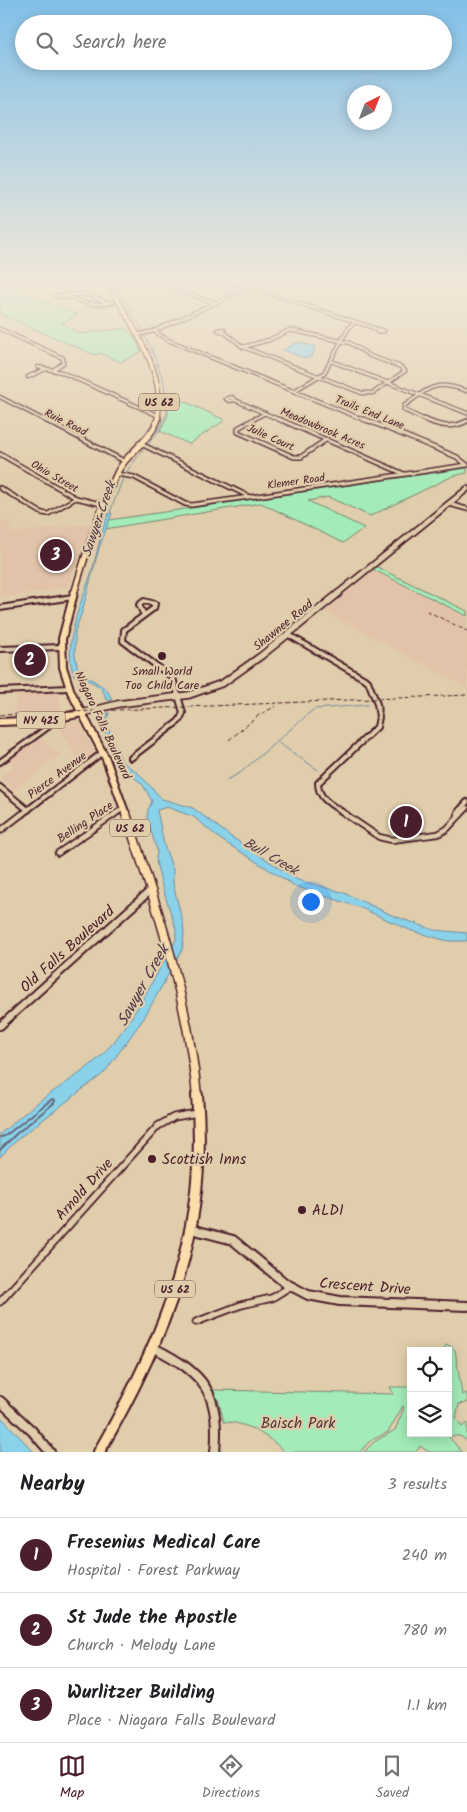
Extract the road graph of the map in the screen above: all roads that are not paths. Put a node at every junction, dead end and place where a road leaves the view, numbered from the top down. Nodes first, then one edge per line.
1 (47, 351) edge
2 (144, 351) edge
3 (195, 351) edge
4 (252, 351) edge
5 (336, 351) edge
6 (362, 351) edge
7 (331, 361) junction
8 (38, 367) dead end
9 (46, 369) junction
10 (53, 370) junction
11 (28, 377) dead end
12 (318, 377) junction
13 (388, 383) junction
14 (294, 390) junction
15 (467, 391) edge
16 (420, 395) junction
17 (0, 398) edge
18 (235, 400) dead end
19 (265, 413) junction
20 (467, 413) edge
21 (159, 416) junction
22 (467, 421) edge
23 (327, 439) junction
24 (139, 443) junction
25 (0, 454) edge
26 (124, 460) junction
27 (467, 465) edge
28 (117, 474) junction
29 (404, 474) junction
30 (0, 488) edge
31 (467, 490) edge
32 (250, 497) junction
33 (76, 498) junction
34 (449, 504) junction
35 (105, 505) junction
36 (467, 510) edge
37 (73, 596) junction
38 (0, 608) edge
39 (144, 615) junction
40 (288, 634) junction
41 (61, 647) junction
42 (0, 650) edge
43 (69, 688) junction
44 (0, 691) edge
45 (179, 697) junction
46 (82, 713) junction
47 (49, 720) junction
48 (0, 722) edge
49 (103, 752) junction
50 (131, 758) dead end
51 (0, 762) edge
52 (0, 787) edge
53 (467, 802) edge
54 (124, 808) junction
55 (467, 808) edge
56 (28, 810) junction
57 (458, 816) junction
58 (0, 831) edge
59 (58, 852) dead end
60 (151, 890) junction
61 (0, 1026) edge
62 (199, 1113) junction
63 (191, 1230) junction
64 (291, 1286) junction
65 (0, 1302) edge
66 (467, 1306) edge
67 (196, 1322) dead end
68 (154, 1348) junction
69 (0, 1401) edge
70 (50, 1452) edge
71 (100, 1452) edge
72 (215, 1452) edge

1 - 10 street
2 - 21 main road, US 62
3 - 14 street, Trails End Lane
4 - 12 street
5 - 7 street
6 - 13 street
7 - 12 street
7 - 13 street
8 - 9 street
9 - 10 street
9 - 11 street
10 - 21 street
12 - 13 street
12 - 14 street
13 - 16 street
14 - 27 street, Trails End Lane
15 - 16 street
16 - 20 street
16 - 22 street
17 - 26 street, Ruie Road
18 - 19 street, Meadowbrook Acres
19 - 23 street, Meadowbrook Acres
19 - 23 street, Julie Court
21 - 24 main road, Niagara Falls Boulevard / US 62
23 - 29 street, Meadowbrook Acres
24 - 26 main road, Niagara Falls Boulevard / US 62
24 - 32 street
25 - 33 street, Ohio Street
26 - 28 main road, Niagara Falls Boulevard / US 62
27 - 29 street, Klemer Road
28 - 32 street, Klemer Road
28 - 35 main road, Niagara Falls Boulevard / US 62
29 - 32 street, Klemer Road
30 - 33 street
31 - 34 main road, Shawnee Road / NY 425
33 - 35 street, Ohio Street
34 - 36 street
34 - 40 main road, Shawnee Road / NY 425
35 - 37 main road, Niagara Falls Boulevard / US 62
37 - 38 street
37 - 41 main road, Niagara Falls Boulevard / US 62
39 - 39 street
39 - 45 street
40 - 45 main road, Shawnee Road / NY 425
40 - 57 street
41 - 42 street
41 - 43 main road, Niagara Falls Boulevard / US 62
43 - 44 street
43 - 46 main road, Niagara Falls Boulevard / US 62
45 - 46 main road, Shawnee Road / NY 425
45 - 50 street
46 - 47 main road, NY 425
46 - 49 main road, Niagara Falls Boulevard / US 62
47 - 48 main road, NY 425
47 - 51 street
49 - 54 main road, Niagara Falls Boulevard / US 62
49 - 56 street, Pierce Avenue
52 - 56 street
53 - 57 street
54 - 59 street, Belling Place
54 - 60 main road, Niagara Falls Boulevard / US 62
55 - 57 street
56 - 58 street, Pierce Avenue
60 - 61 street, Old Falls Boulevard
60 - 62 main road, Niagara Falls Boulevard / US 62
62 - 63 main road, Niagara Falls Boulevard / US 62
62 - 65 street, Arnold Drive
63 - 64 street, Crescent Drive
63 - 68 main road, Niagara Falls Boulevard / US 62
64 - 66 street, Crescent Drive
64 - 67 street
68 - 71 main road, Niagara Falls Boulevard / US 62
68 - 72 street
69 - 70 street

